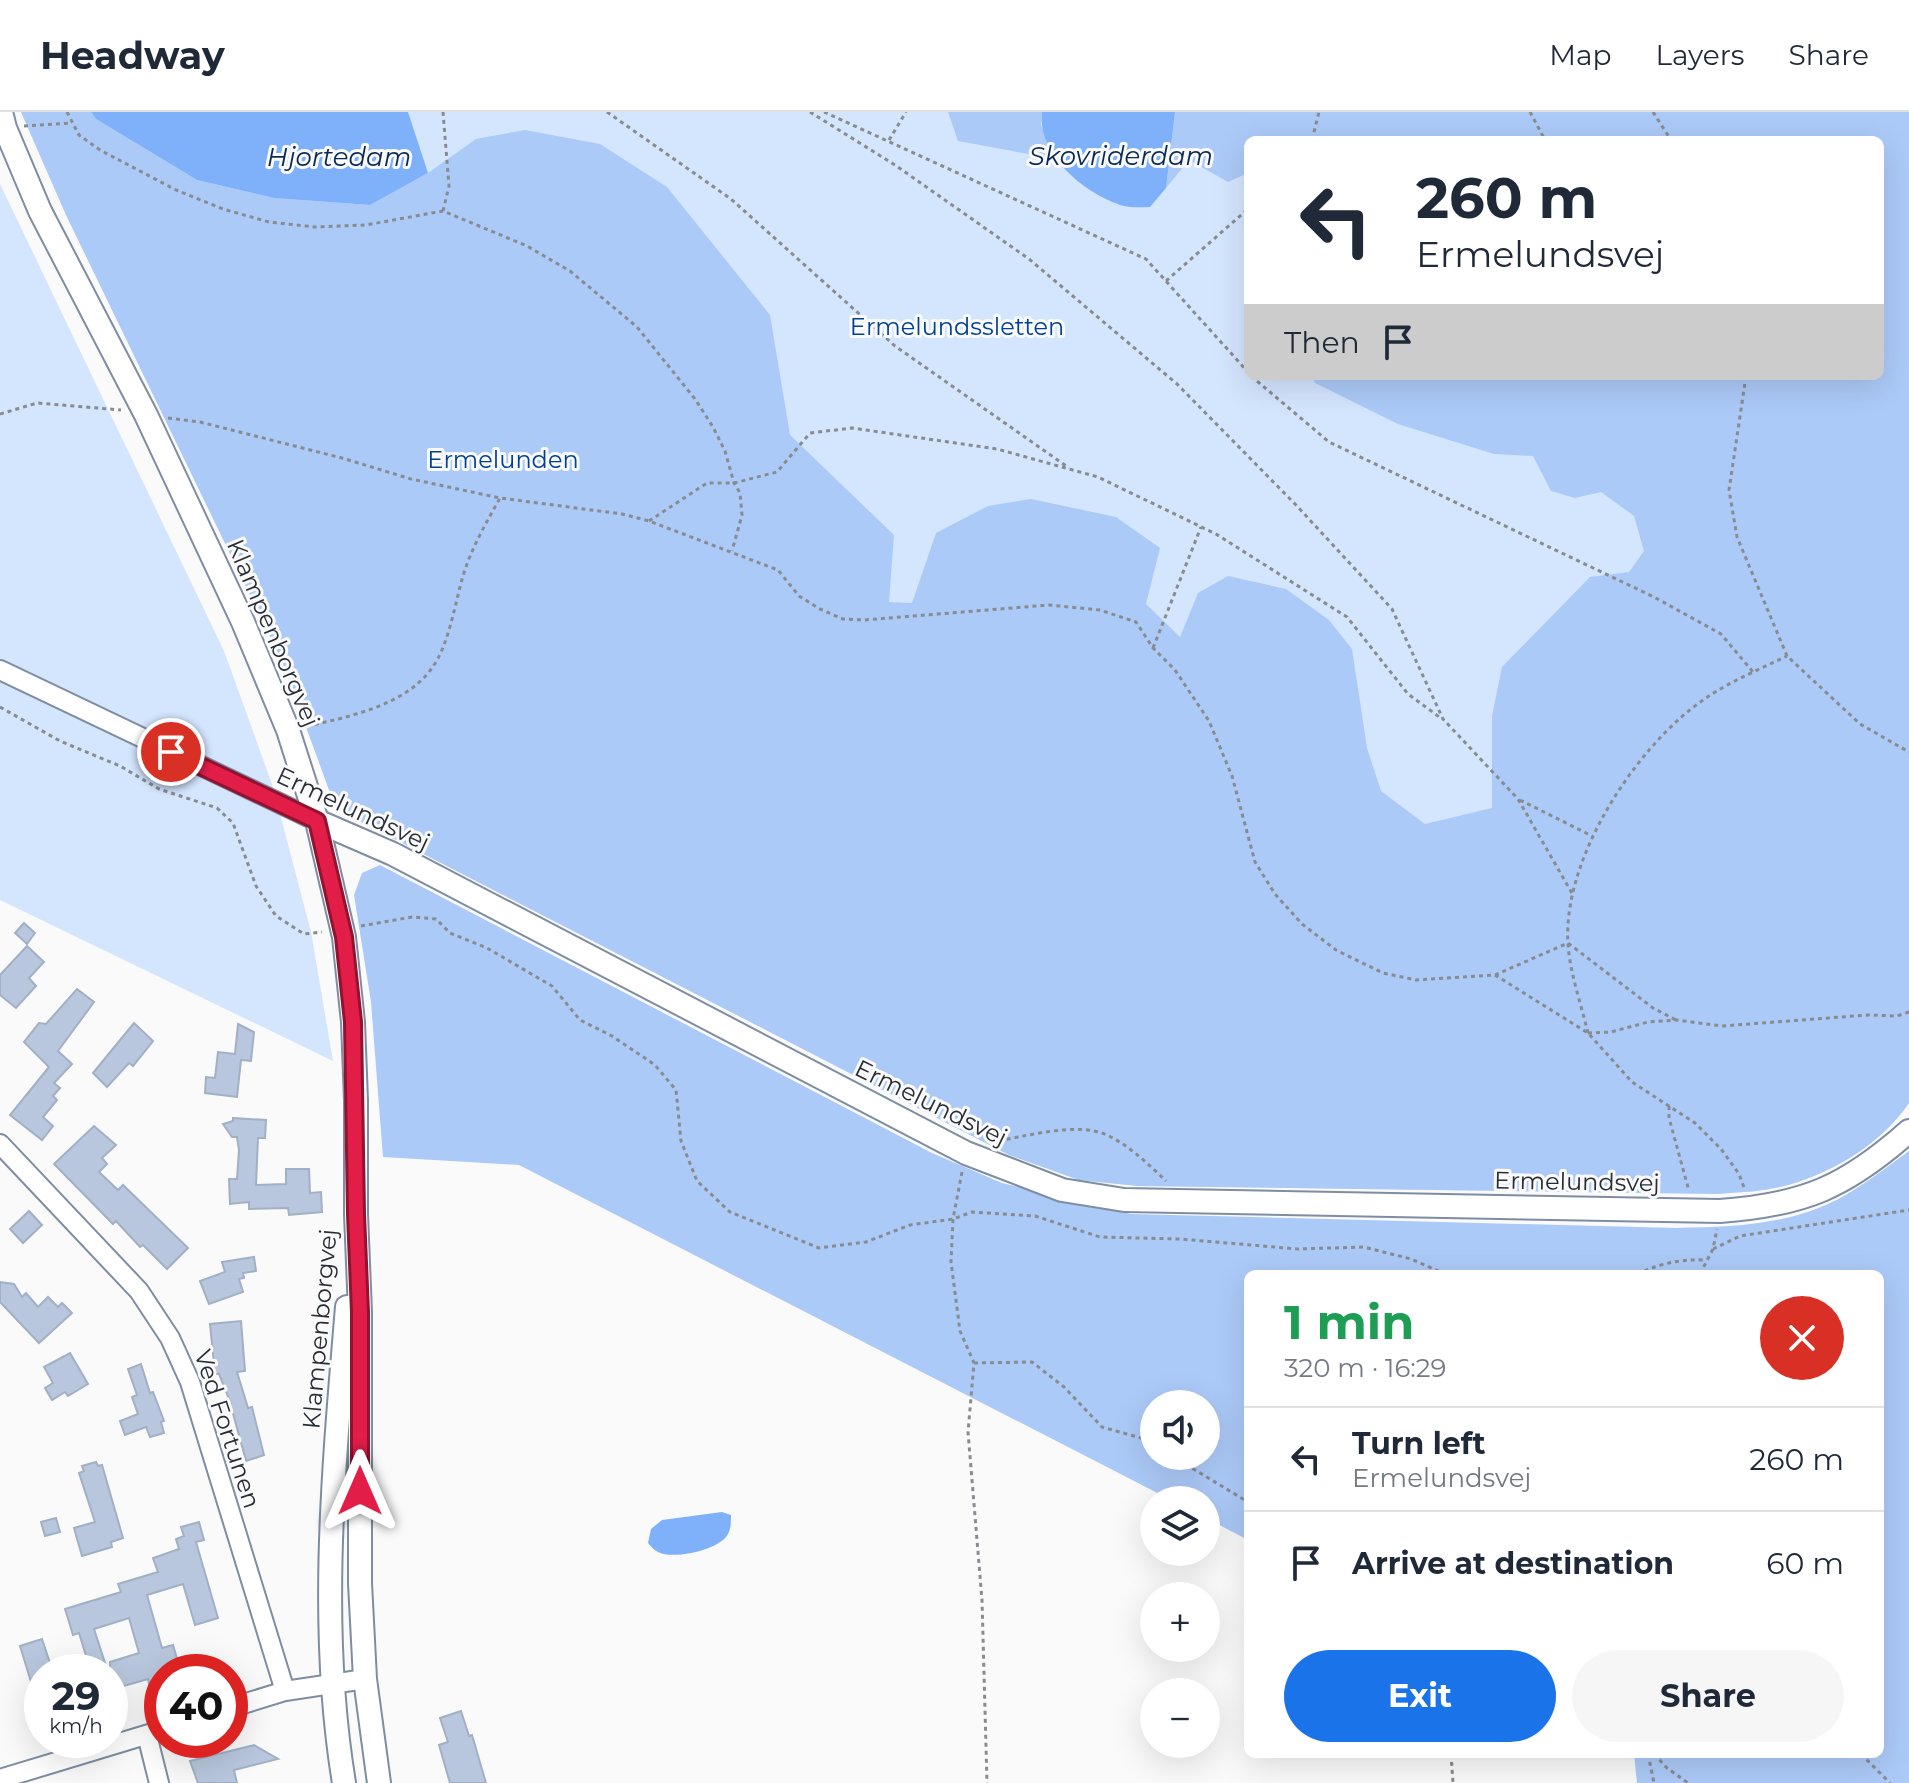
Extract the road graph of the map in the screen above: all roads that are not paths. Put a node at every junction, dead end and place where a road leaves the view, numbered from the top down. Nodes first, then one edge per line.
1 (3, 120) edge
2 (0, 670) edge
3 (317, 821) junction
4 (1909, 1131) edge
5 (0, 1144) edge
6 (356, 1214) junction
7 (365, 1679) junction
8 (331, 1684) junction
9 (285, 1691) junction
10 (248, 1702) edge
11 (144, 1736) edge
12 (157, 1758) edge
13 (0, 1779) edge
14 (159, 1783) edge
15 (344, 1783) edge
16 (379, 1783) edge

1 - 3 street, Klampenborgvej
2 - 3 street, Ermelundsvej
3 - 4 street, Ermelundsvej
3 - 6 street, Klampenborgvej
5 - 9 street, Ved Fortunen
6 - 7 street, Klampenborgvej
6 - 8 street, Klampenborgvej
7 - 8 street
7 - 16 street, Klampenborgvej
8 - 9 street
8 - 15 street, Klampenborgvej
9 - 10 street
11 - 13 street
12 - 14 street

